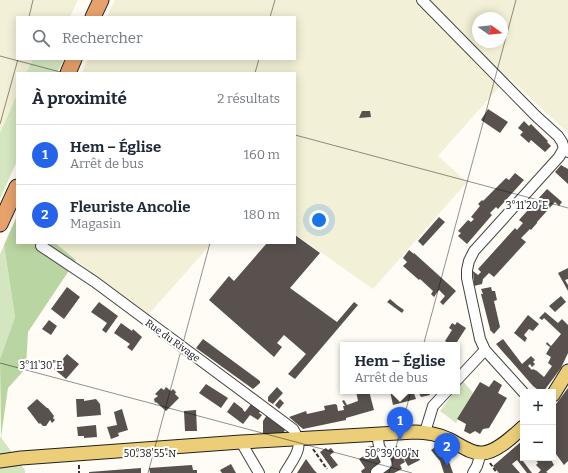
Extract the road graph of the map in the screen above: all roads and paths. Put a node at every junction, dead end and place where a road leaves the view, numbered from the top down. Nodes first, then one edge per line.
1 (101, 0) edge
2 (422, 0) edge
3 (93, 16) edge
4 (74, 60) edge
5 (68, 72) edge
6 (566, 150) edge
7 (16, 189) edge
8 (8, 208) junction
9 (0, 224) edge
10 (0, 227) edge
11 (41, 246) dead end
12 (485, 350) junction
13 (568, 371) edge
14 (460, 377) edge
15 (520, 389) edge
16 (556, 390) edge
17 (444, 394) edge
18 (520, 430) edge
19 (425, 432) junction
20 (377, 434) junction
21 (299, 439) junction
22 (240, 442) junction
23 (481, 454) junction
24 (0, 461) edge
25 (327, 469) dead end
26 (376, 472) dead end
27 (259, 473) edge
28 (285, 473) edge
29 (473, 473) edge

1 - 3 highway
2 - 6 street
4 - 5 highway
6 - 12 street
7 - 8 highway
8 - 9 highway
8 - 10 highway
11 - 21 street, Rue du Rivage
12 - 14 street
12 - 15 street
13 - 16 main road
17 - 19 street
18 - 23 main road
19 - 20 main road
19 - 23 main road
20 - 21 main road
20 - 26 street
21 - 22 main road
21 - 25 path
21 - 28 street
22 - 24 main road
22 - 27 street
23 - 29 street

